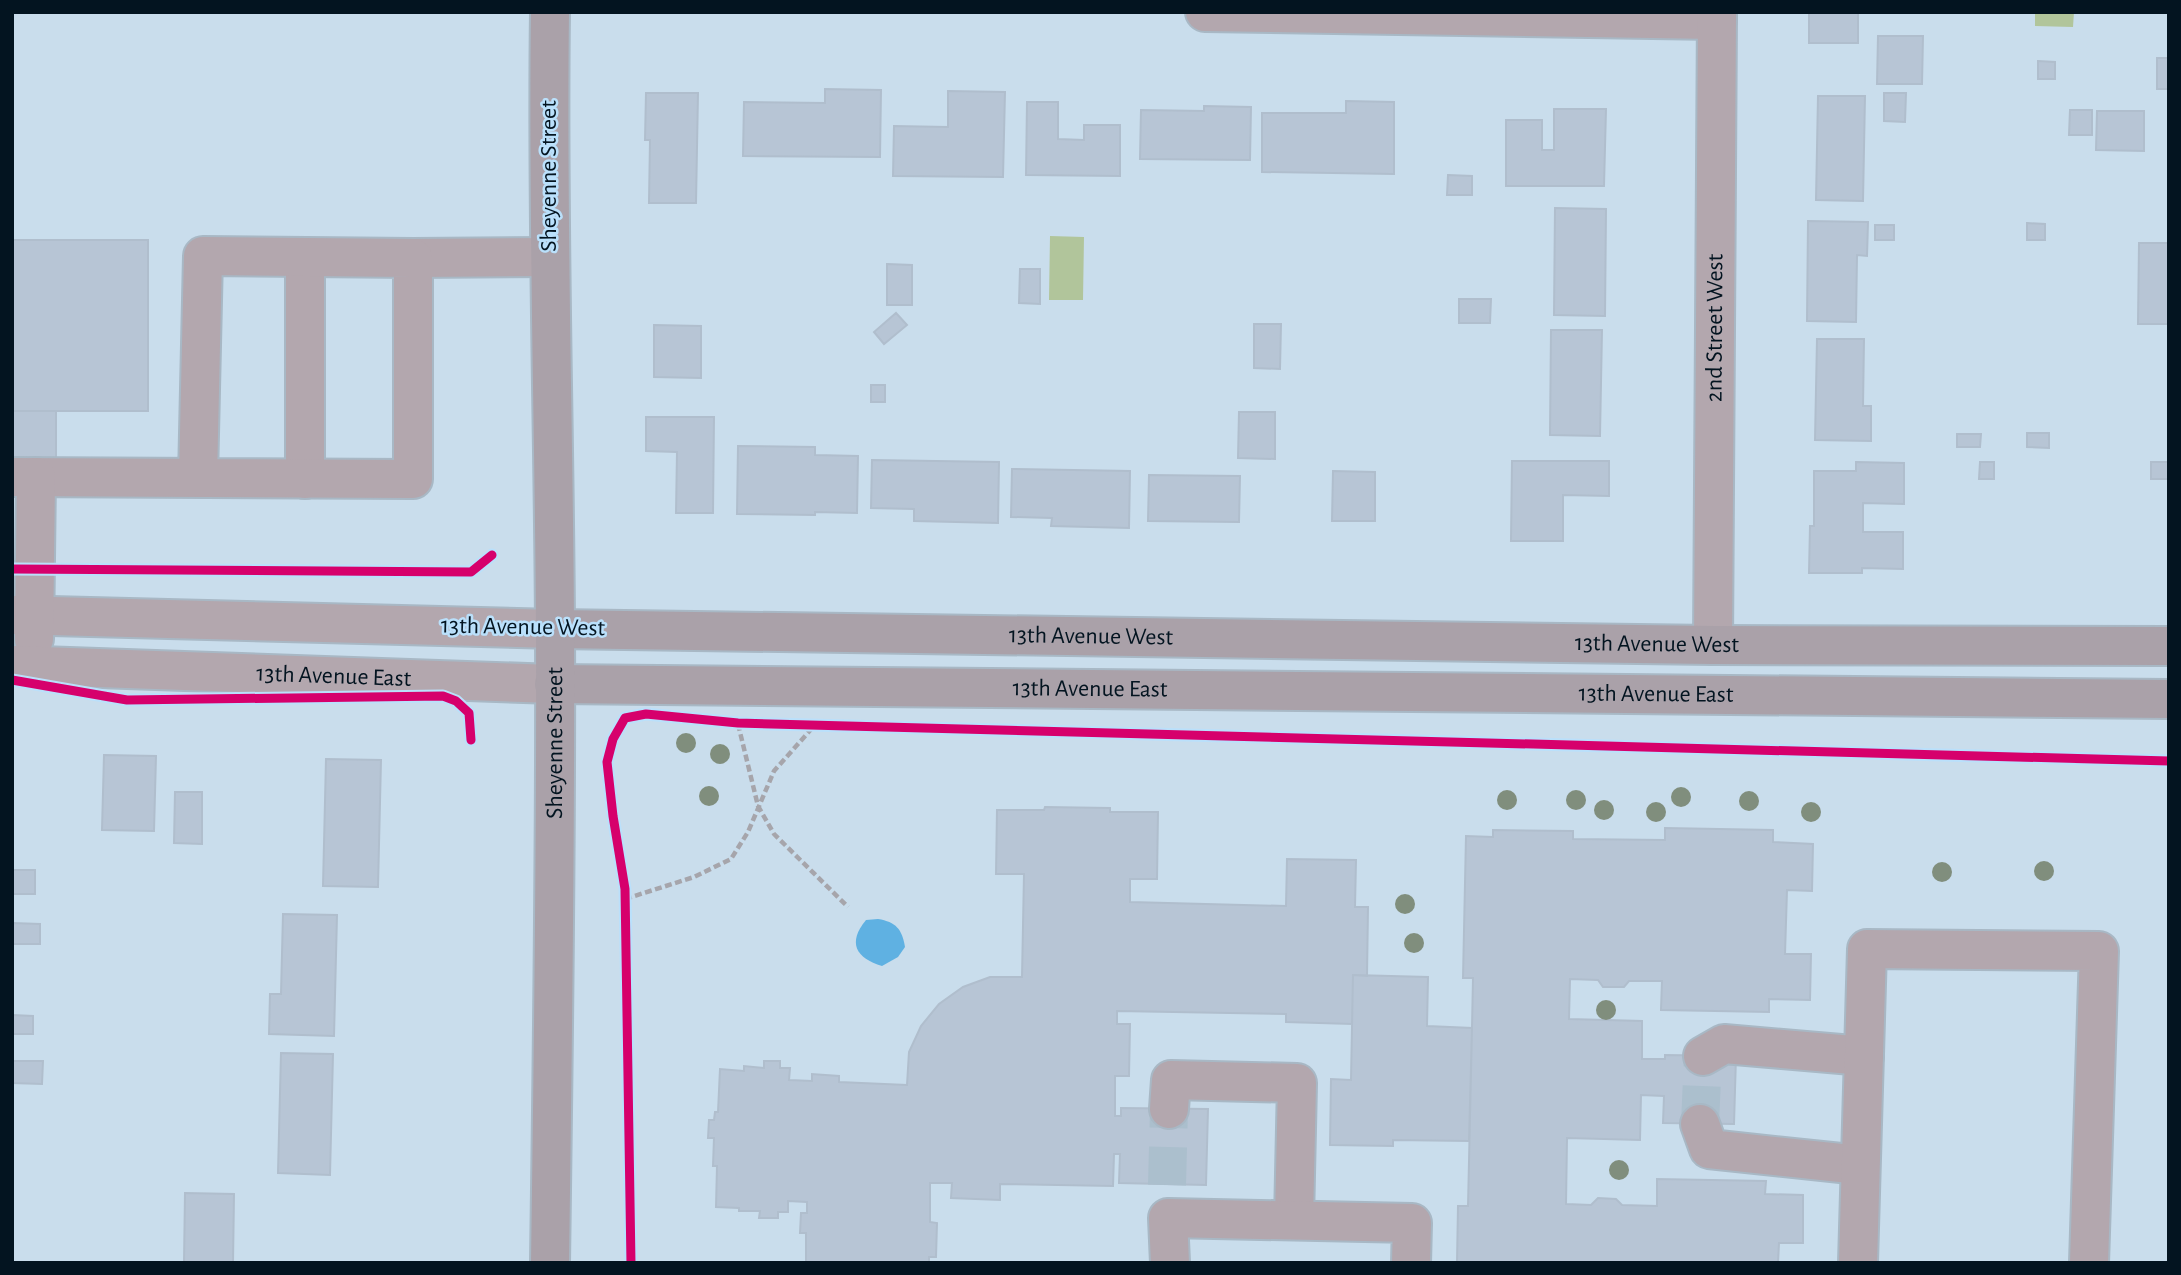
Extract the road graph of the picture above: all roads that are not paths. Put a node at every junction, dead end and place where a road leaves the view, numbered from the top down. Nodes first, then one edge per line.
1 (550, 12) edge
2 (1205, 12) edge
3 (1717, 16) edge
4 (305, 257) junction
5 (549, 257) junction
6 (413, 258) junction
7 (24, 477) edge
8 (198, 478) junction
9 (305, 479) junction
10 (23, 615) edge
11 (555, 629) junction
12 (1713, 645) junction
13 (2169, 646) edge
14 (23, 665) edge
15 (554, 684) junction
16 (2169, 699) edge
17 (1703, 1056) dead end
18 (1864, 1056) junction
19 (1169, 1109) tunnel mouth
20 (1700, 1124) tunnel mouth
21 (1860, 1165) junction
22 (1293, 1220) junction
23 (550, 1263) edge
24 (1170, 1263) edge
25 (1411, 1263) edge
26 (1858, 1263) edge
27 (2089, 1263) edge

1 - 5 main road, Sheyenne Street
2 - 3 street
3 - 12 street, 2nd Street West
4 - 6 street
4 - 8 street
4 - 9 street
5 - 6 street
5 - 11 main road, Sheyenne Street
6 - 9 street
7 - 8 street
7 - 10 street
8 - 9 street
10 - 11 street, 13th Avenue West
10 - 14 street
11 - 12 main road, 13th Avenue West
11 - 15 main road, Sheyenne Street
12 - 13 main road, 13th Avenue West
14 - 15 street, 13th Avenue East
15 - 16 main road, 13th Avenue East
15 - 23 main road, Sheyenne Street
17 - 18 street
18 - 21 street
18 - 27 street
19 - 22 street
20 - 21 street
21 - 26 street
22 - 24 street
22 - 25 street

